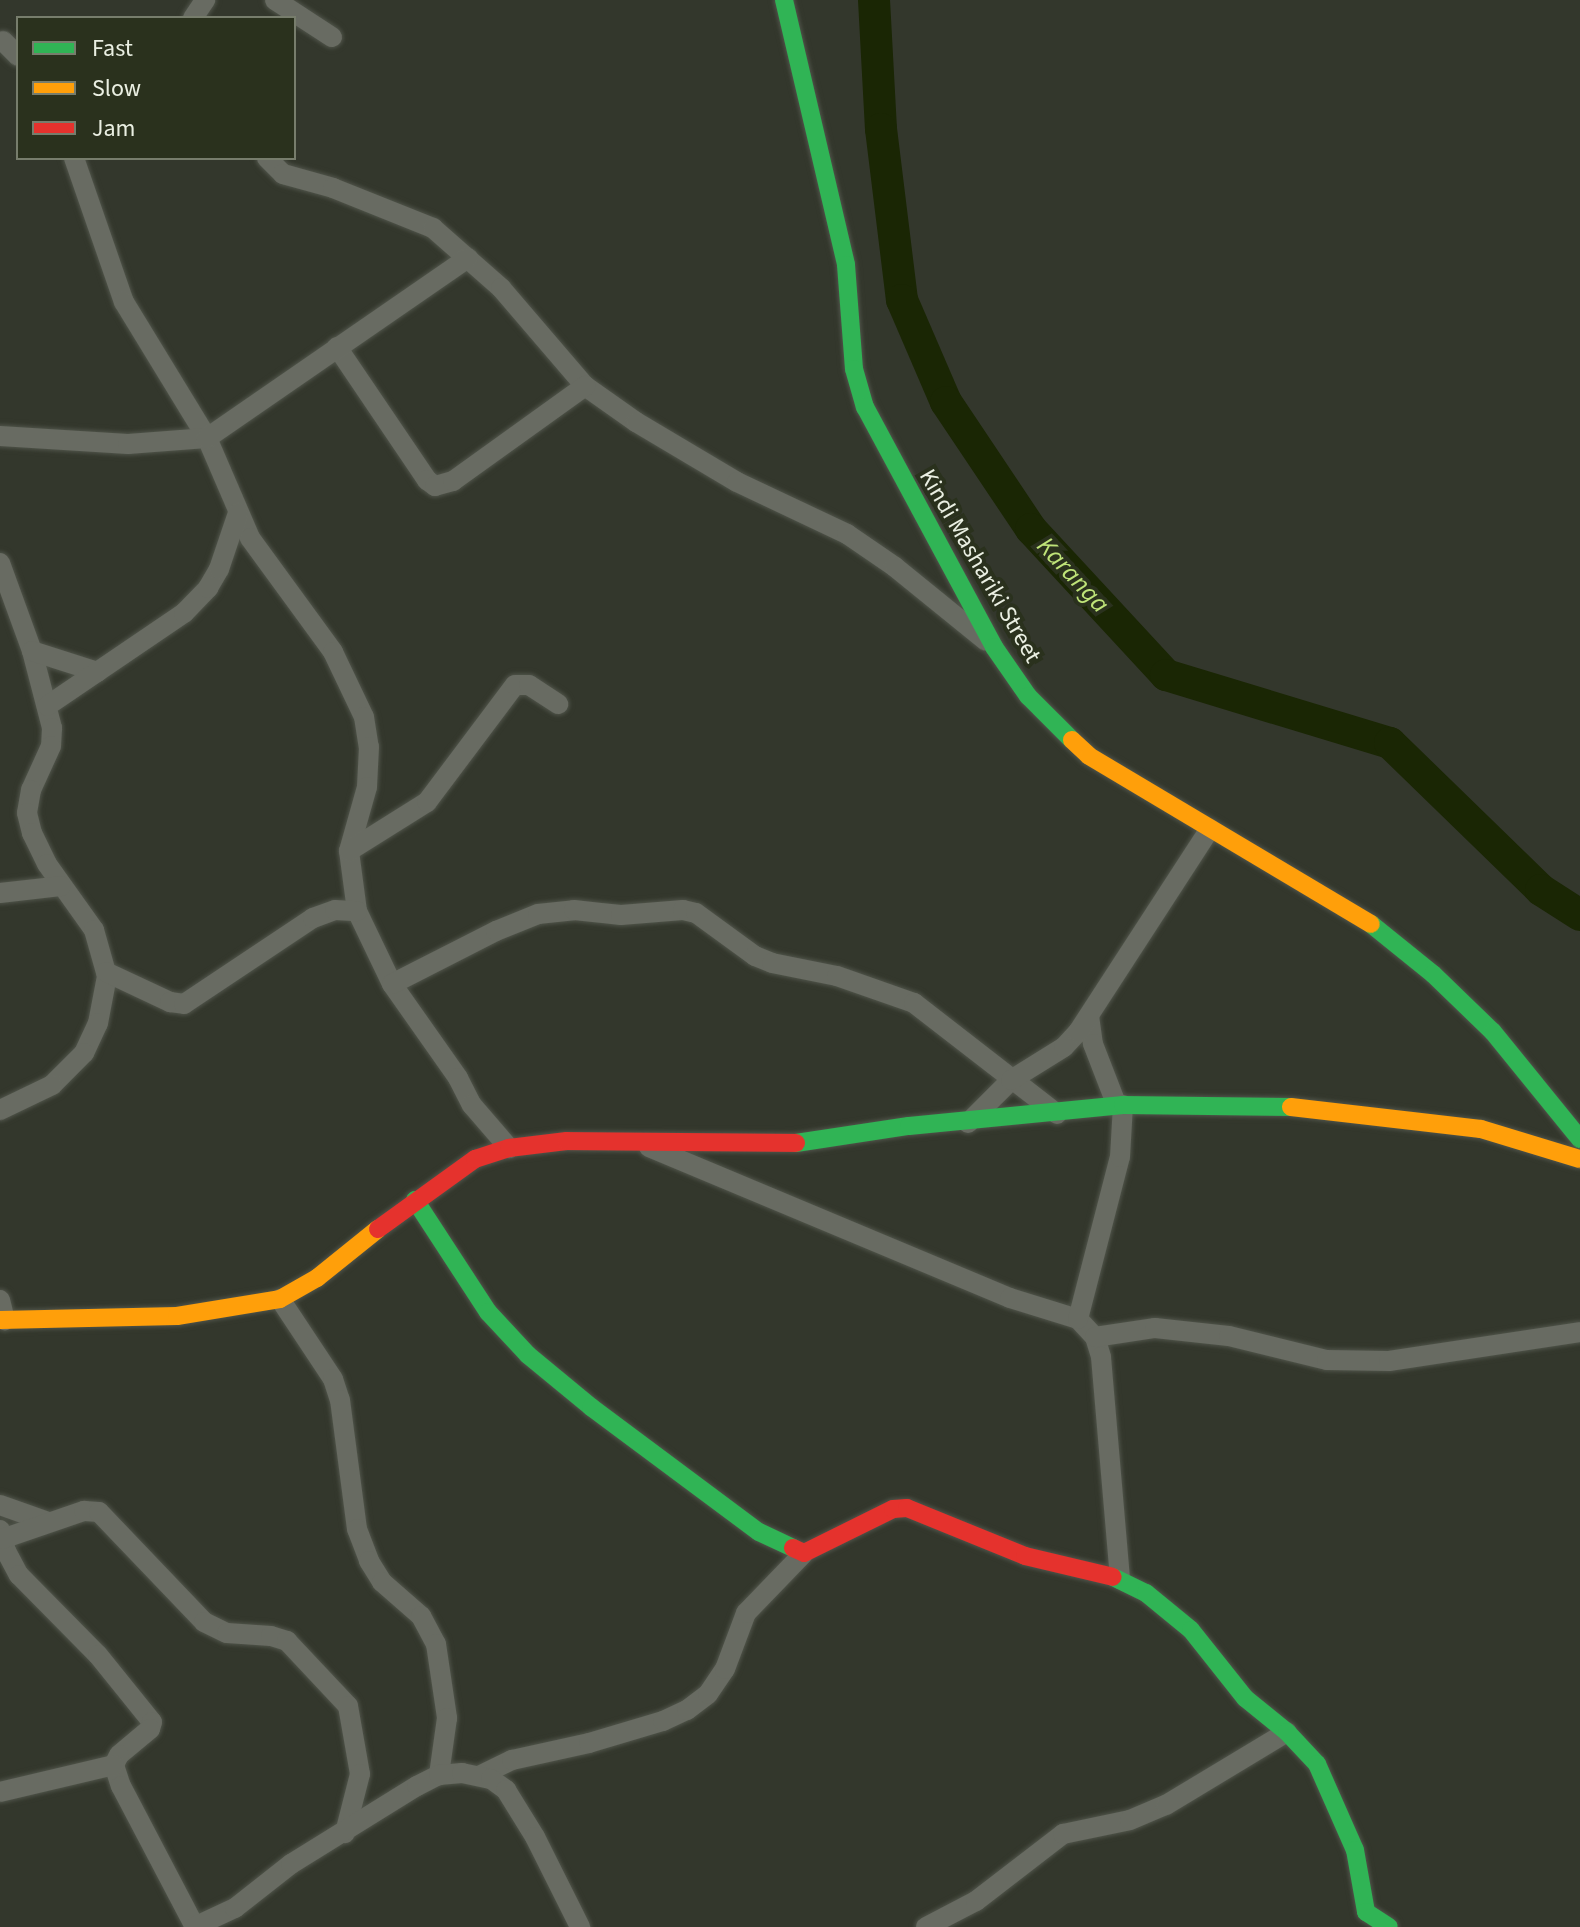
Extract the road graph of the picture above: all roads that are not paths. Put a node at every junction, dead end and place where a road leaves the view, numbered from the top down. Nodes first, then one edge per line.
1 (275, 0) edge
2 (784, 0) edge
3 (332, 37) dead end
4 (75, 160) edge
5 (269, 160) edge
6 (468, 258) junction
7 (337, 347) junction
8 (585, 386) junction
9 (0, 436) edge
10 (207, 438) junction
11 (238, 513) junction
12 (0, 563) edge
13 (994, 647) junction
14 (32, 651) junction
15 (98, 672) junction
16 (558, 704) dead end
17 (47, 706) junction
18 (1210, 829) junction
19 (349, 851) junction
20 (61, 886) junction
21 (0, 893) edge
22 (357, 911) junction
23 (106, 972) junction
24 (392, 984) junction
25 (1089, 1016) junction
26 (1011, 1080) junction
27 (1120, 1105) junction
28 (0, 1110) edge
29 (1057, 1114) junction
30 (968, 1123) junction
31 (1580, 1139) edge
32 (641, 1143) junction
33 (509, 1148) junction
34 (1580, 1159) edge
35 (415, 1200) junction
36 (280, 1299) junction
37 (2, 1313) edge
38 (1078, 1319) junction
39 (1580, 1332) edge
40 (1095, 1337) junction
41 (0, 1505) edge
42 (48, 1522) junction
43 (1, 1535) edge
44 (804, 1553) junction
45 (1120, 1579) junction
46 (1287, 1732) junction
47 (114, 1765) junction
48 (439, 1775) junction
49 (479, 1776) junction
50 (0, 1792) edge
51 (345, 1833) junction
52 (195, 1927) edge
53 (580, 1927) edge
54 (926, 1927) edge
55 (1389, 1927) edge

1 - 3 street
2 - 13 street, Kindi Mashariki Street
4 - 10 street
5 - 6 street
6 - 7 street
6 - 8 street
7 - 8 street
7 - 10 street
8 - 13 street
9 - 10 street
10 - 11 street
11 - 15 street
11 - 19 street
12 - 14 street
13 - 18 street, Kindi Mashariki Street
14 - 15 street
14 - 17 street
15 - 17 street
16 - 19 street
17 - 20 street
18 - 25 street
18 - 31 street, Kindi Mashariki Street
19 - 22 street
20 - 21 street
20 - 23 street
22 - 23 street
22 - 24 street
23 - 28 street
24 - 26 street
24 - 33 street
25 - 26 street
25 - 27 street
26 - 29 street
26 - 30 street
27 - 29 street
27 - 34 street
27 - 38 street
29 - 30 street
30 - 32 street
32 - 33 street
32 - 38 street
33 - 35 street
35 - 36 street
35 - 44 street
36 - 37 street
36 - 48 street
38 - 40 street
39 - 40 street
40 - 45 street
41 - 42 street
42 - 43 street
42 - 51 street
43 - 47 street
44 - 45 street
44 - 49 street
45 - 46 street
46 - 54 street
46 - 55 street
47 - 50 street
47 - 52 street
48 - 49 street
48 - 51 street
49 - 53 street
51 - 52 street

